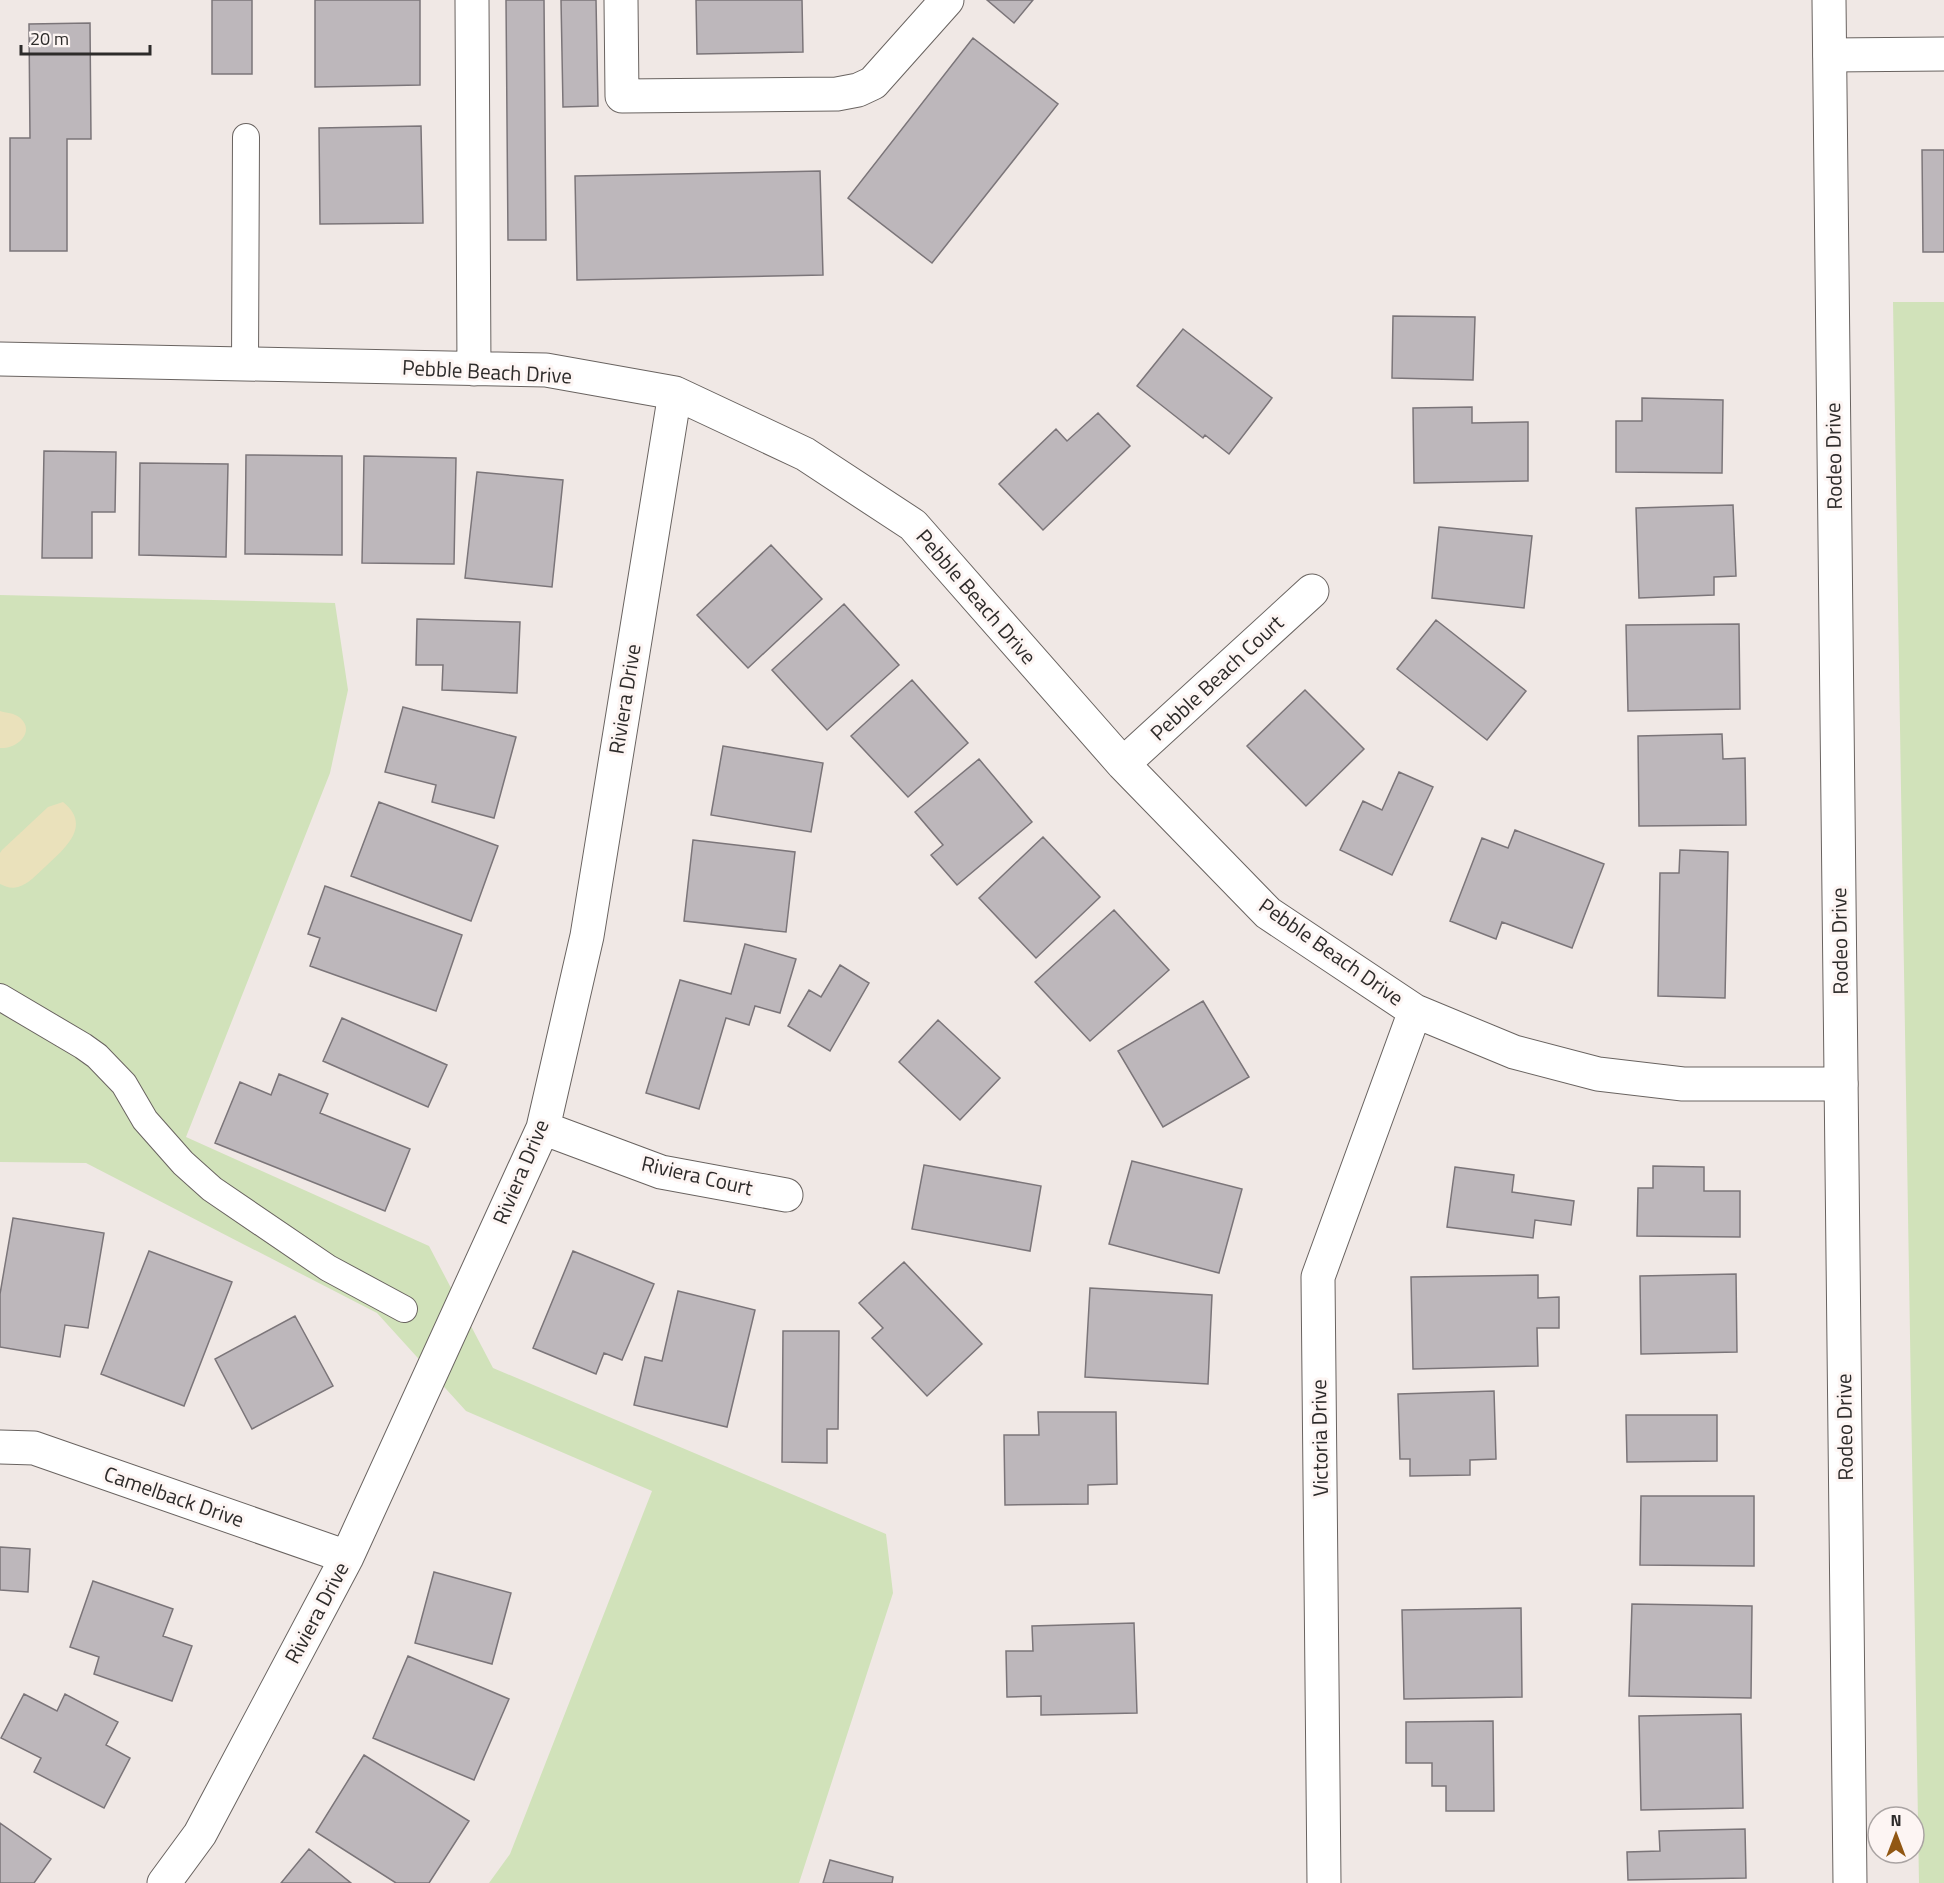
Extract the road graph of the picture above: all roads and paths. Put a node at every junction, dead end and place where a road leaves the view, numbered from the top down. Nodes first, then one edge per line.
1 (472, 0) edge
2 (621, 0) edge
3 (947, 0) edge
4 (1829, 0) edge
5 (1944, 54) edge
6 (1830, 55) junction
7 (246, 137) dead end
8 (0, 359) edge
9 (245, 364) junction
10 (474, 369) junction
11 (675, 393) junction
12 (1311, 591) dead end
13 (1123, 764) junction
14 (0, 997) edge
15 (1416, 1011) junction
16 (1841, 1084) junction
17 (543, 1128) junction
18 (786, 1195) dead end
19 (404, 1309) dead end
20 (0, 1447) edge
21 (347, 1557) junction
22 (165, 1883) edge
23 (1324, 1883) edge
24 (1850, 1883) edge

1 - 10 street
2 - 3 street
4 - 6 street, Rodeo Drive
5 - 6 street
6 - 16 street, Rodeo Drive
7 - 9 lane
8 - 9 street, Pebble Beach Drive
9 - 10 street, Pebble Beach Drive
10 - 11 street, Pebble Beach Drive
11 - 13 street, Pebble Beach Drive
11 - 17 street, Riviera Drive
12 - 13 street, Pebble Beach Court
13 - 15 street, Pebble Beach Drive
14 - 19 lane
15 - 16 street, Pebble Beach Drive
15 - 23 street, Victoria Drive
16 - 24 street, Rodeo Drive
17 - 18 street, Riviera Court
17 - 21 street, Riviera Drive
20 - 21 street, Camelback Drive
21 - 22 street, Riviera Drive

